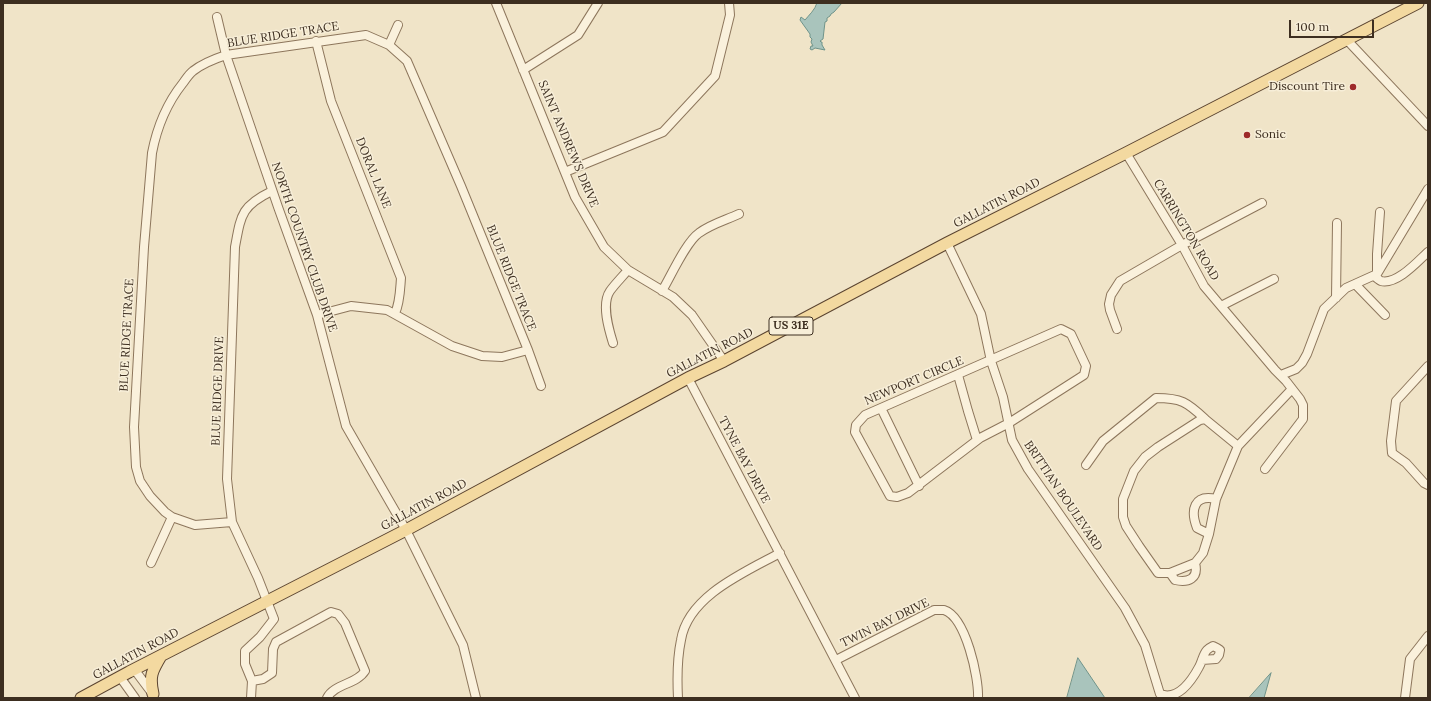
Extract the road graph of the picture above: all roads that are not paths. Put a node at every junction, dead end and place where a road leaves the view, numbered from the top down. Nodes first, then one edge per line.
1 (496, 3) edge
2 (598, 3) edge
3 (729, 3) edge
4 (1418, 3) edge
5 (217, 17) dead end
6 (398, 25) dead end
7 (1346, 39) junction
8 (316, 41) junction
9 (389, 45) junction
10 (226, 55) junction
11 (523, 70) junction
12 (1428, 126) edge
13 (1126, 153) junction
14 (565, 172) junction
15 (1428, 189) edge
16 (272, 191) junction
17 (1262, 203) dead end
18 (1380, 212) dead end
19 (739, 214) dead end
20 (1337, 223) dead end
21 (947, 243) junction
22 (1182, 245) junction
23 (1428, 252) edge
24 (628, 270) junction
25 (1375, 275) junction
26 (1274, 279) dead end
27 (1355, 284) junction
28 (662, 291) junction
29 (1336, 298) junction
30 (1221, 306) junction
31 (395, 314) junction
32 (317, 315) junction
33 (1385, 315) dead end
34 (1117, 329) dead end
35 (614, 343) dead end
36 (528, 350) junction
37 (724, 361) junction
38 (991, 361) junction
39 (1428, 366) edge
40 (958, 375) junction
41 (1281, 375) junction
42 (688, 378) junction
43 (541, 386) dead end
44 (1292, 389) junction
45 (881, 408) junction
46 (1205, 419) junction
47 (1009, 423) junction
48 (977, 440) junction
49 (1238, 446) junction
50 (1086, 465) dead end
51 (1264, 470) dead end
52 (1428, 485) edge
53 (919, 486) junction
54 (1216, 499) junction
55 (172, 517) junction
56 (232, 522) junction
57 (406, 530) junction
58 (1209, 534) junction
59 (780, 553) junction
60 (151, 563) dead end
61 (1195, 563) junction
62 (1170, 573) junction
63 (268, 601) junction
64 (1428, 636) edge
65 (161, 656) junction
66 (836, 660) junction
67 (1202, 660) dead end
68 (134, 669) junction
69 (120, 677) junction
70 (252, 681) junction
71 (154, 696) edge
72 (81, 698) edge
73 (135, 698) edge
74 (251, 698) edge
75 (327, 698) edge
76 (476, 698) edge
77 (678, 698) edge
78 (855, 698) edge
79 (978, 698) edge
80 (1405, 698) edge

1 - 11 street, SAINT ANDREWS DRIVE
2 - 11 street
3 - 14 street
4 - 7 main road, GALLATIN ROAD / US 31E
5 - 10 street, NORTH COUNTRY CLUB DRIVE
6 - 9 street
7 - 12 street
7 - 13 main road, GALLATIN ROAD / US 31E
8 - 9 street, BLUE RIDGE TRACE
8 - 10 street, BLUE RIDGE TRACE
8 - 31 street, DORAL LANE
9 - 36 street, BLUE RIDGE TRACE
10 - 16 street, NORTH COUNTRY CLUB DRIVE
10 - 55 street, BLUE RIDGE TRACE
11 - 14 street, SAINT ANDREWS DRIVE
13 - 21 main road, GALLATIN ROAD / US 31E
13 - 22 street, CARRINGTON ROAD
14 - 24 street, SAINT ANDREWS DRIVE
15 - 25 street
16 - 32 street, NORTH COUNTRY CLUB DRIVE
16 - 56 street, BLUE RIDGE DRIVE
17 - 22 street
18 - 25 street
19 - 28 street
20 - 29 street
21 - 37 main road, GALLATIN ROAD / US 31E
21 - 38 street, BRITTIAN BOULEVARD
22 - 30 street, CARRINGTON ROAD
22 - 34 street
23 - 25 street
24 - 28 street, SAINT ANDREWS DRIVE
24 - 35 street
25 - 27 street
26 - 30 street
27 - 29 street
27 - 33 street
28 - 37 street, SAINT ANDREWS DRIVE
29 - 41 street
30 - 41 street, CARRINGTON ROAD
31 - 32 street
31 - 36 street
32 - 57 street, NORTH COUNTRY CLUB DRIVE
36 - 43 street, BLUE RIDGE TRACE
37 - 42 main road, GALLATIN ROAD / US 31E
38 - 40 street, NEWPORT CIRCLE
38 - 47 street, BRITTIAN BOULEVARD
38 - 47 street, NEWPORT CIRCLE
39 - 52 street
40 - 45 street, NEWPORT CIRCLE
40 - 48 street
41 - 44 street, CARRINGTON ROAD
42 - 57 main road, GALLATIN ROAD / US 31E
42 - 59 street, TYNE BAY DRIVE
44 - 49 street
44 - 51 street, CARRINGTON ROAD
45 - 53 street
45 - 53 street, NEWPORT CIRCLE
46 - 49 street
46 - 50 street
46 - 62 street
47 - 48 street, NEWPORT CIRCLE
47 - 67 street, BRITTIAN BOULEVARD
48 - 53 street, NEWPORT CIRCLE
49 - 54 street
54 - 58 street
54 - 58 street
55 - 56 street, BLUE RIDGE TRACE
55 - 60 street
56 - 63 street, BLUE RIDGE DRIVE
57 - 63 main road, GALLATIN ROAD / US 31E
57 - 76 street, NORTH COUNTRY CLUB DRIVE
58 - 61 street
59 - 66 street, TYNE BAY DRIVE
59 - 77 street
61 - 62 street
61 - 62 street
63 - 65 main road, GALLATIN ROAD / US 31E
63 - 70 street, BLUE RIDGE DRIVE
64 - 80 street
65 - 68 main road, GALLATIN ROAD / US 31E
65 - 71 main road
66 - 78 street, TYNE BAY DRIVE
66 - 79 street, TWIN BAY DRIVE
68 - 69 main road, GALLATIN ROAD / US 31E
68 - 71 street
69 - 72 main road, GALLATIN ROAD / US 31E
69 - 73 street
70 - 74 street
70 - 75 street

